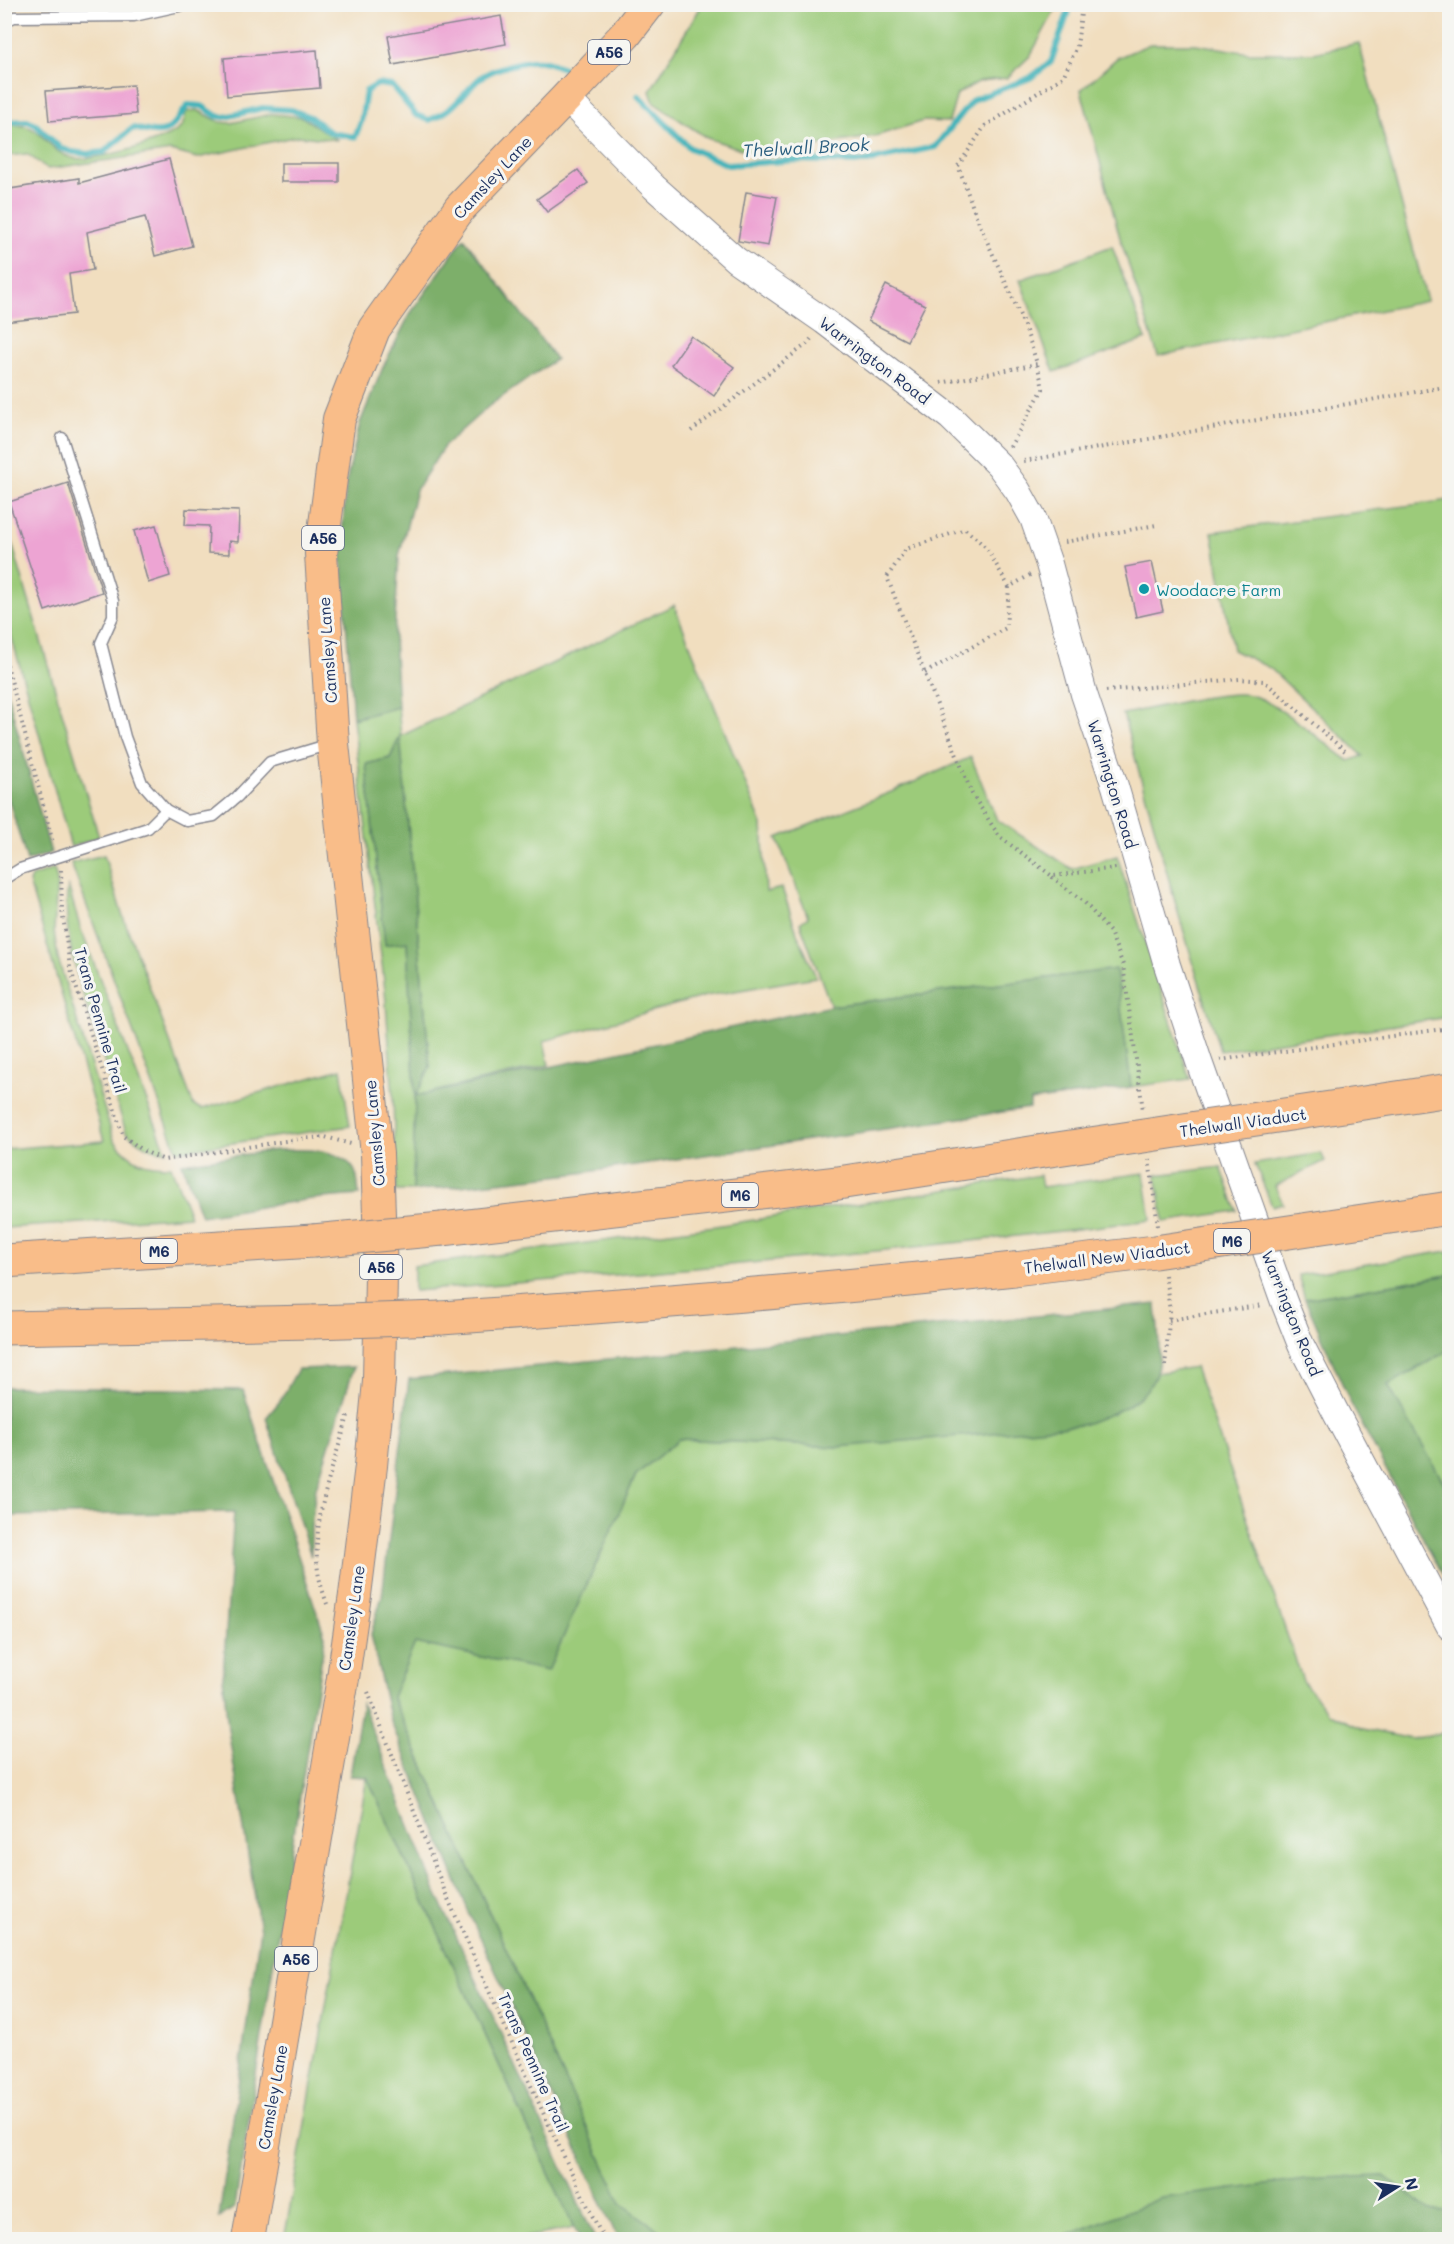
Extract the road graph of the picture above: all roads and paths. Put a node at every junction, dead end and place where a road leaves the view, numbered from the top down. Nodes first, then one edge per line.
1 (188, 4) edge
2 (649, 4) edge
3 (1082, 4) edge
4 (4, 22) edge
5 (566, 98) junction
6 (824, 321) junction
7 (1038, 366) junction
8 (1449, 387) edge
9 (918, 392) junction
10 (691, 431) dead end
11 (62, 438) dead end
12 (999, 465) junction
13 (1156, 525) dead end
14 (1046, 555) junction
15 (1009, 587) junction
16 (4, 653) edge
17 (925, 673) junction
18 (1084, 693) junction
19 (333, 744) junction
20 (1345, 751) dead end
21 (166, 810) junction
22 (57, 856) junction
23 (1137, 865) junction
24 (4, 879) edge
25 (1449, 1028) edge
26 (1199, 1062) junction
27 (1449, 1090) edge
28 (199, 1154) dead end
29 (1449, 1208) edge
30 (4, 1262) edge
31 (1284, 1302) junction
32 (1169, 1320) dead end
33 (4, 1328) edge
34 (1449, 1627) edge
35 (445, 1892) dead end
36 (248, 2240) edge
37 (604, 2240) edge

1 - 4 lane
2 - 5 main road, A56
3 - 7 path
5 - 6 street, Warrington Road
5 - 19 main road, Camsley Lane / A56
6 - 9 street, Warrington Road
6 - 10 path
7 - 9 path
7 - 12 path
8 - 12 path
9 - 12 street, Warrington Road
11 - 21 lane
12 - 14 street, Warrington Road
13 - 14 path
14 - 15 path
14 - 18 street, Warrington Road
15 - 17 path
15 - 17 path
16 - 22 path, Trans Pennine Trail
17 - 23 path
18 - 20 path
18 - 23 street, Warrington Road
19 - 21 lane
19 - 36 main road, Camsley Lane / A56, bridge
21 - 22 lane
22 - 24 lane
22 - 28 path, Trans Pennine Trail
23 - 26 street, Warrington Road
25 - 26 path
26 - 31 street, Warrington Road
27 - 30 highway, Thelwall Viaduct / M6, bridge
29 - 33 highway, Thelwall New Viaduct / M6, bridge
31 - 32 path
31 - 34 street, Warrington Road
35 - 37 path, Trans Pennine Trail

